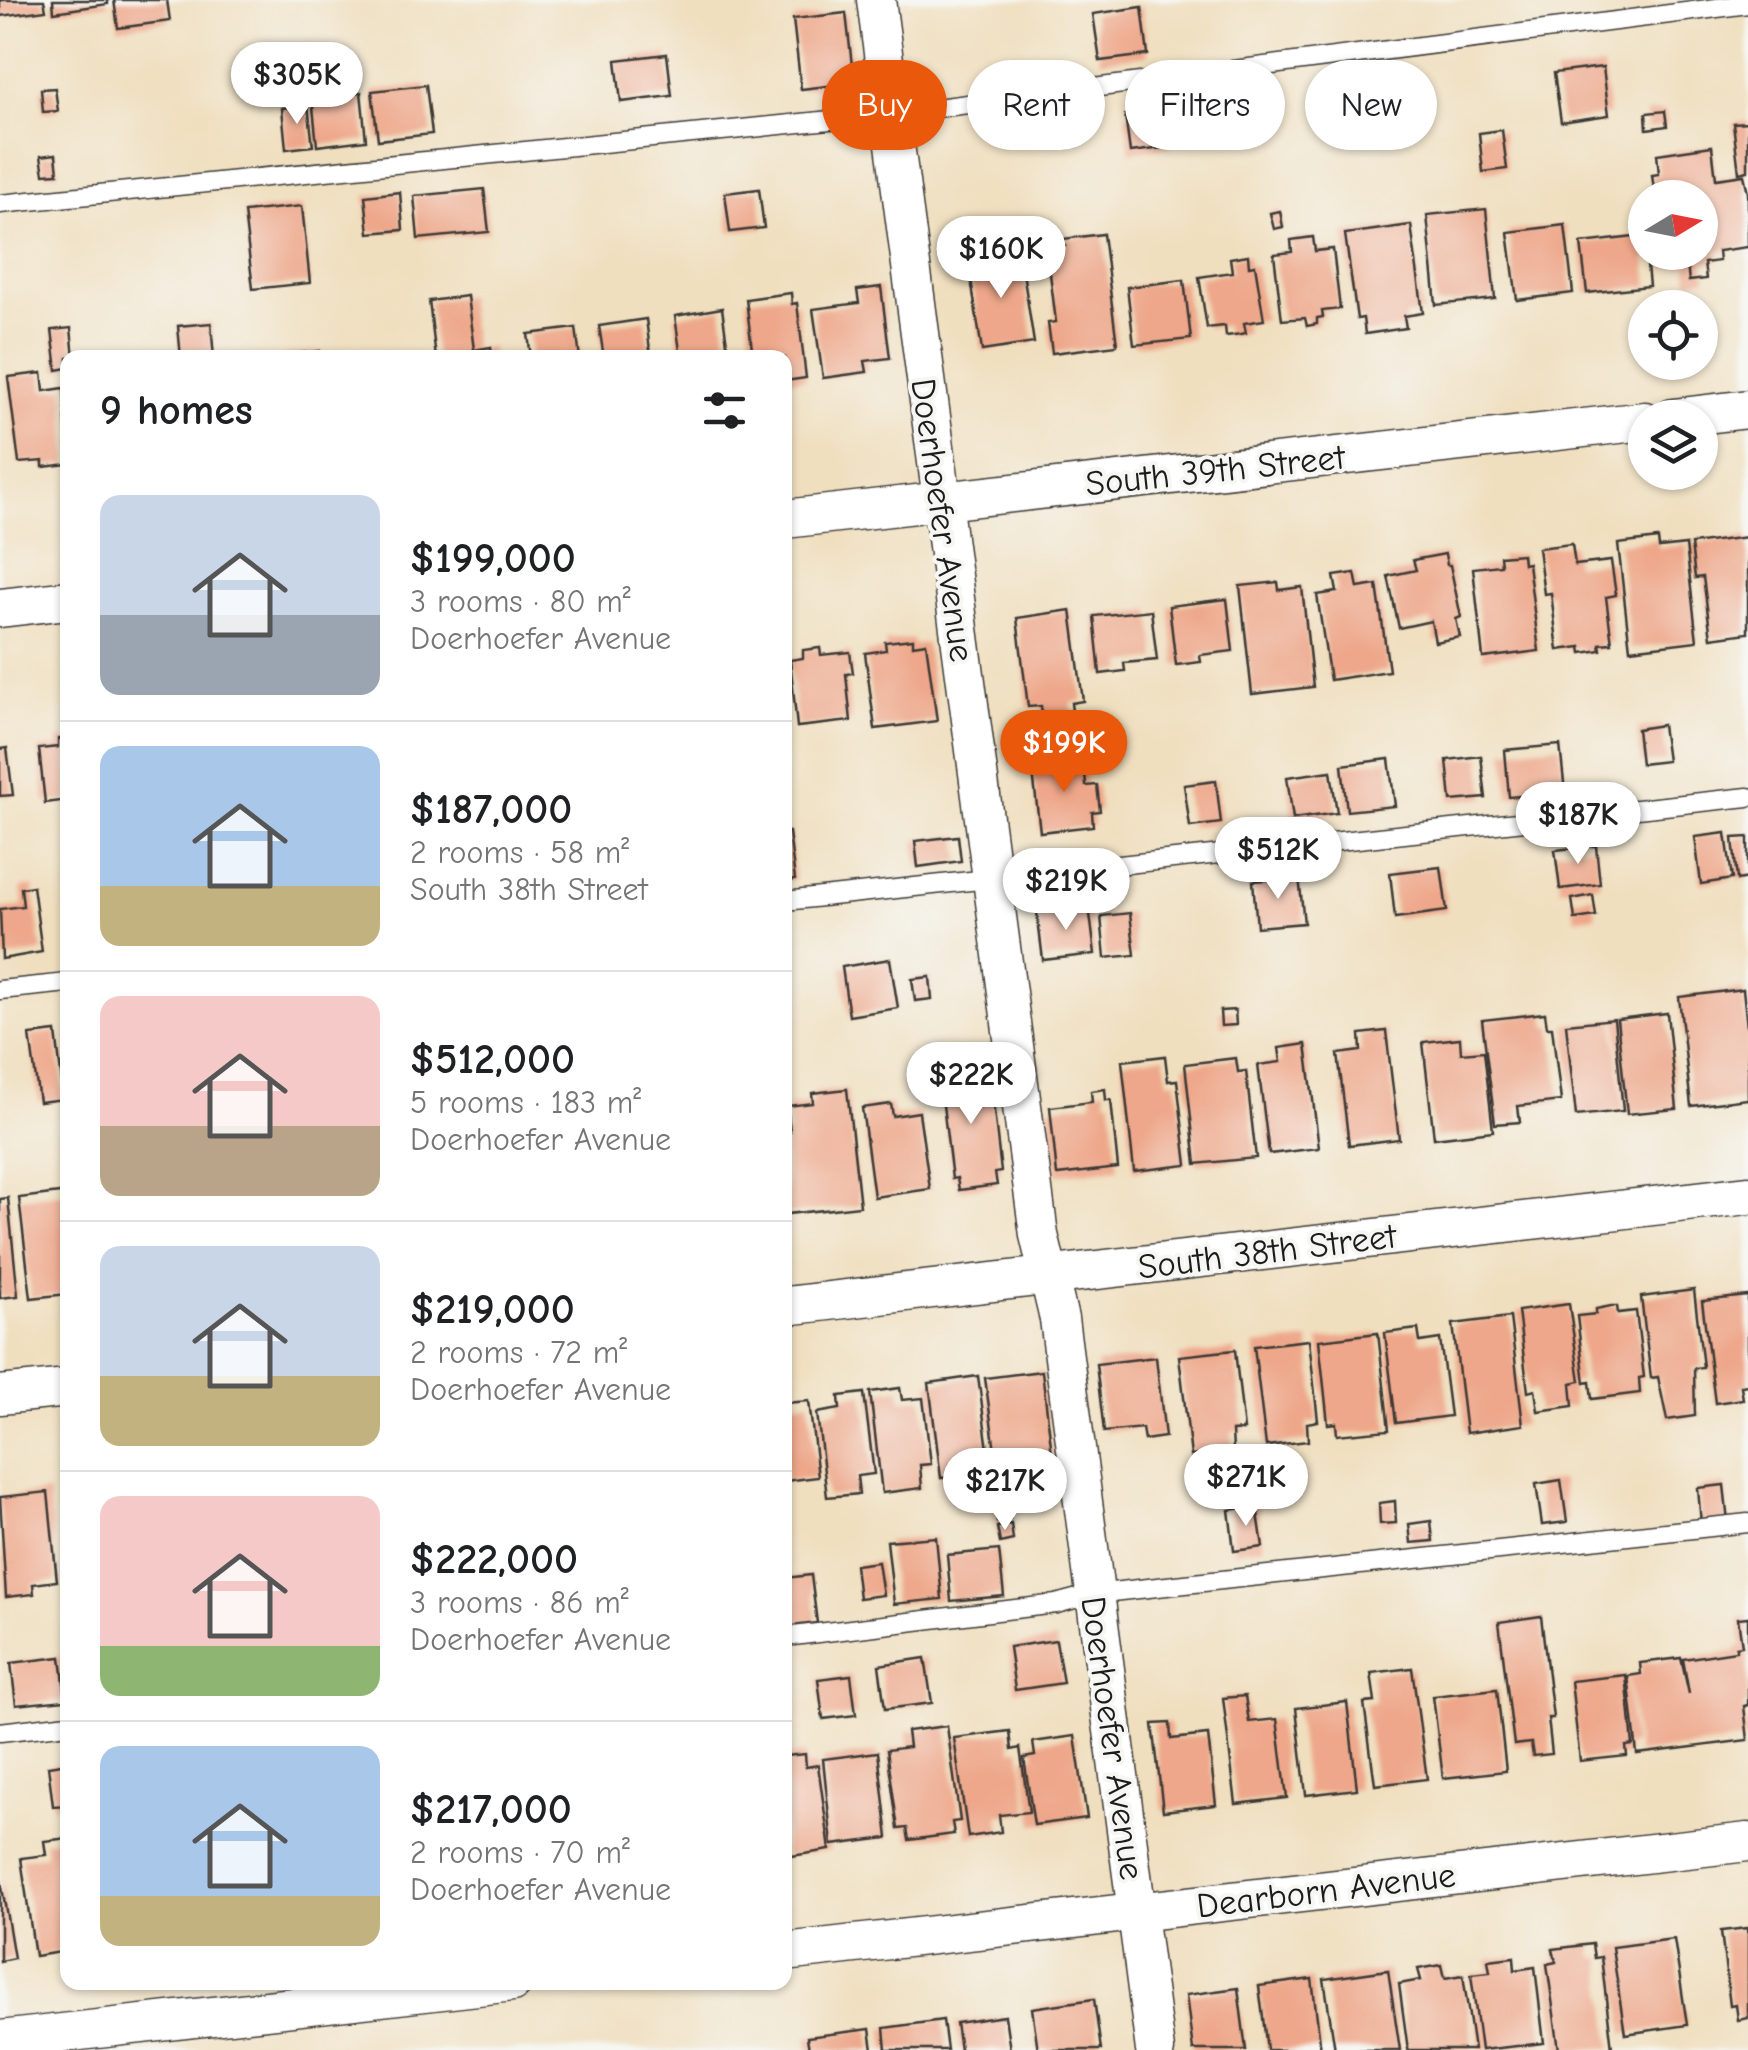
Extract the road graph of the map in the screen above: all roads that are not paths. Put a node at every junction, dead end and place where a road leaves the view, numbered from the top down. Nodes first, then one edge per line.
1 (876, 0) edge
2 (1748, 4) edge
3 (883, 60) edge
4 (947, 107) edge
5 (822, 121) edge
6 (895, 150) edge
7 (0, 204) edge
8 (1748, 409) edge
9 (1718, 413) edge
10 (1628, 423) edge
11 (940, 501) junction
12 (792, 517) edge
13 (60, 601) edge
14 (0, 608) edge
15 (1748, 797) edge
16 (991, 877) junction
17 (792, 899) edge
18 (60, 984) edge
19 (0, 990) edge
20 (1748, 1196) edge
21 (1049, 1276) junction
22 (792, 1305) edge
23 (60, 1389) edge
24 (0, 1396) edge
25 (1748, 1523) edge
26 (1094, 1594) junction
27 (792, 1636) edge
28 (60, 1725) edge
29 (0, 1732) edge
30 (1748, 1842) edge
31 (1137, 1912) junction
32 (792, 1951) edge
33 (442, 1990) edge
34 (0, 2040) edge
35 (1155, 2050) edge

1 - 3 street, Doerhoefer Avenue
2 - 4 lane
5 - 7 lane
6 - 11 street, Doerhoefer Avenue
8 - 9 street
10 - 11 street, South 39th Street
11 - 12 street, South 39th Street
11 - 16 street, Doerhoefer Avenue
13 - 14 street
15 - 16 lane
16 - 17 lane
16 - 21 street, Doerhoefer Avenue
18 - 19 lane
20 - 21 street, South 38th Street
21 - 22 street, South 38th Street
21 - 26 street, Doerhoefer Avenue
23 - 24 street
25 - 26 lane
26 - 27 lane
26 - 31 street, Doerhoefer Avenue
28 - 29 lane
30 - 31 street, Dearborn Avenue
31 - 32 street, Dearborn Avenue
31 - 35 street, Doerhoefer Avenue
33 - 34 street

